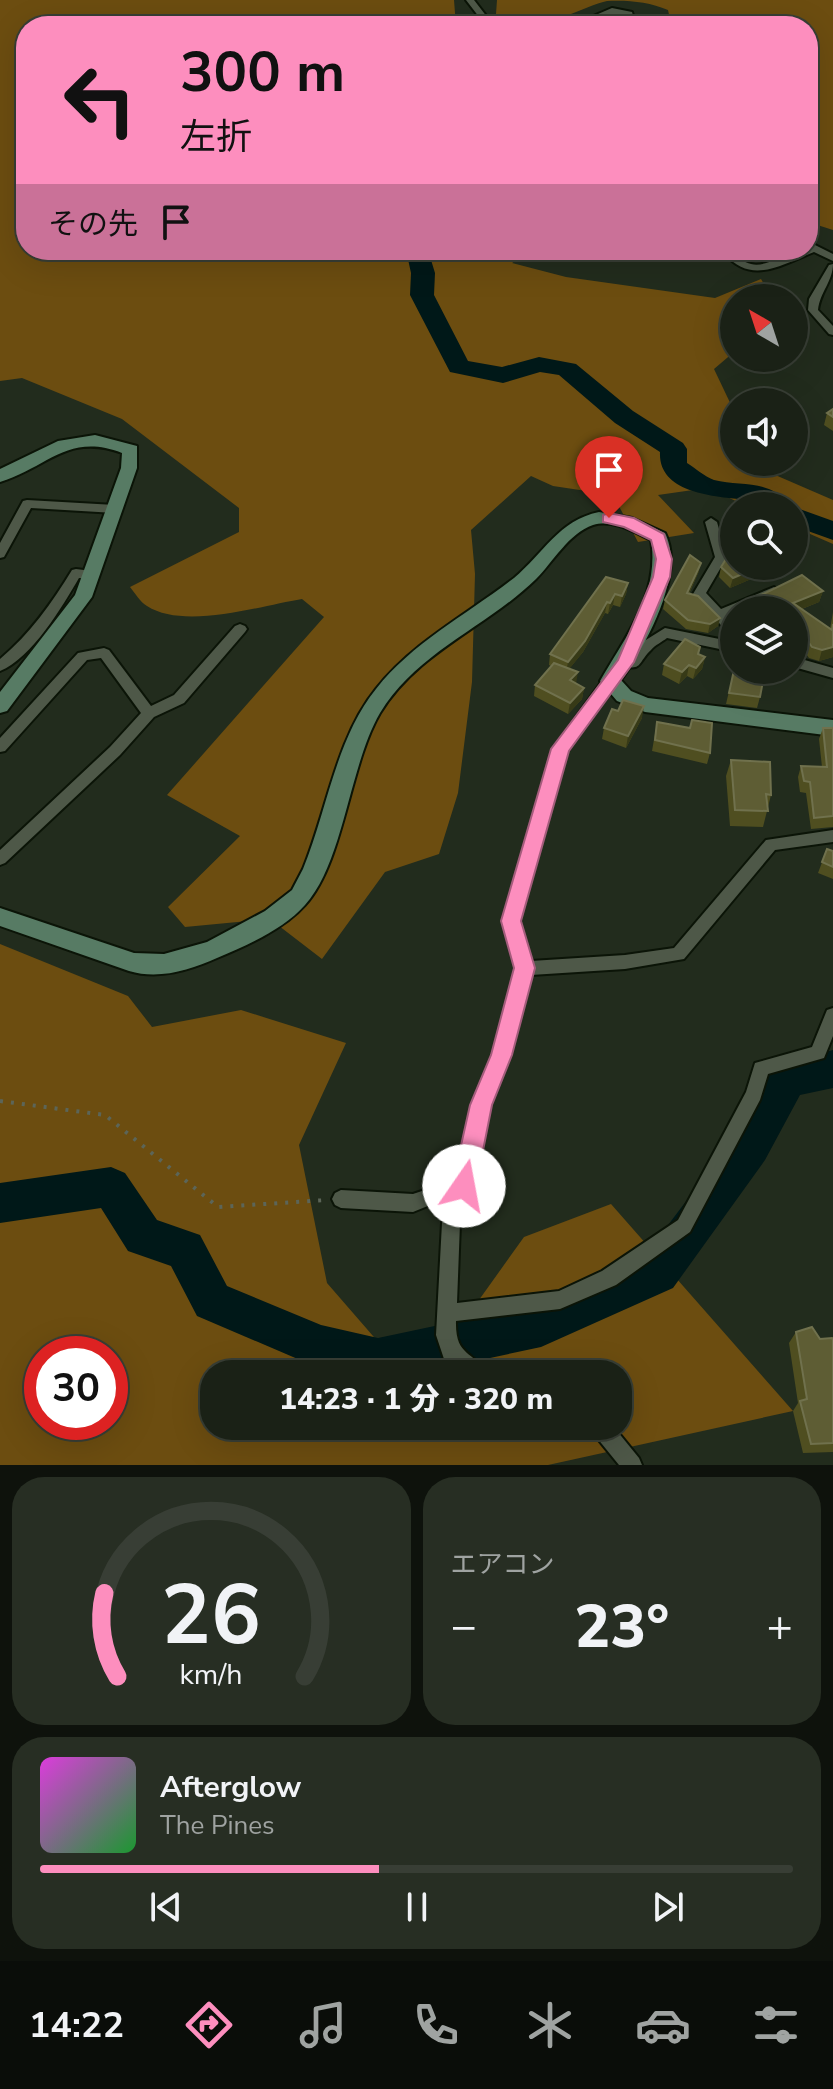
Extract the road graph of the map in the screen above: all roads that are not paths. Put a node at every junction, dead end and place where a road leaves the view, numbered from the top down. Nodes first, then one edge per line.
1 (470, 0) edge
2 (482, 16) edge
3 (598, 16) edge
4 (630, 16) edge
5 (737, 260) edge
6 (786, 260) edge
7 (833, 267) edge
8 (833, 332) edge
9 (0, 476) edge
10 (115, 509) junction
11 (711, 522) dead end
12 (0, 554) edge
13 (92, 575) junction
14 (790, 584) edge
15 (719, 615) joint
16 (240, 629) dead end
17 (720, 644) edge
18 (625, 662) junction
19 (0, 666) edge
20 (808, 666) edge
21 (833, 673) edge
22 (610, 681) junction
23 (0, 706) edge
24 (149, 713) junction
25 (833, 728) edge
26 (0, 747) edge
27 (833, 836) edge
28 (0, 859) edge
29 (0, 917) edge
30 (525, 968) junction
31 (833, 1015) edge
32 (468, 1166) junction
33 (341, 1199) road end
34 (448, 1313) junction
35 (460, 1360) edge
36 (611, 1440) edge
37 (632, 1465) edge

1 - 2 street
3 - 4 street
5 - 6 street
7 - 8 street
9 - 10 street
10 - 12 street
10 - 13 street
11 - 15 street
13 - 19 street
13 - 23 street
14 - 15 street
16 - 24 street
17 - 18 street
18 - 22 street
18 - 29 street
20 - 21 street
22 - 25 street
22 - 30 street
24 - 26 street
24 - 28 street
27 - 30 street
30 - 32 street
31 - 34 street
32 - 33 street
32 - 34 street
34 - 35 street
36 - 37 street

